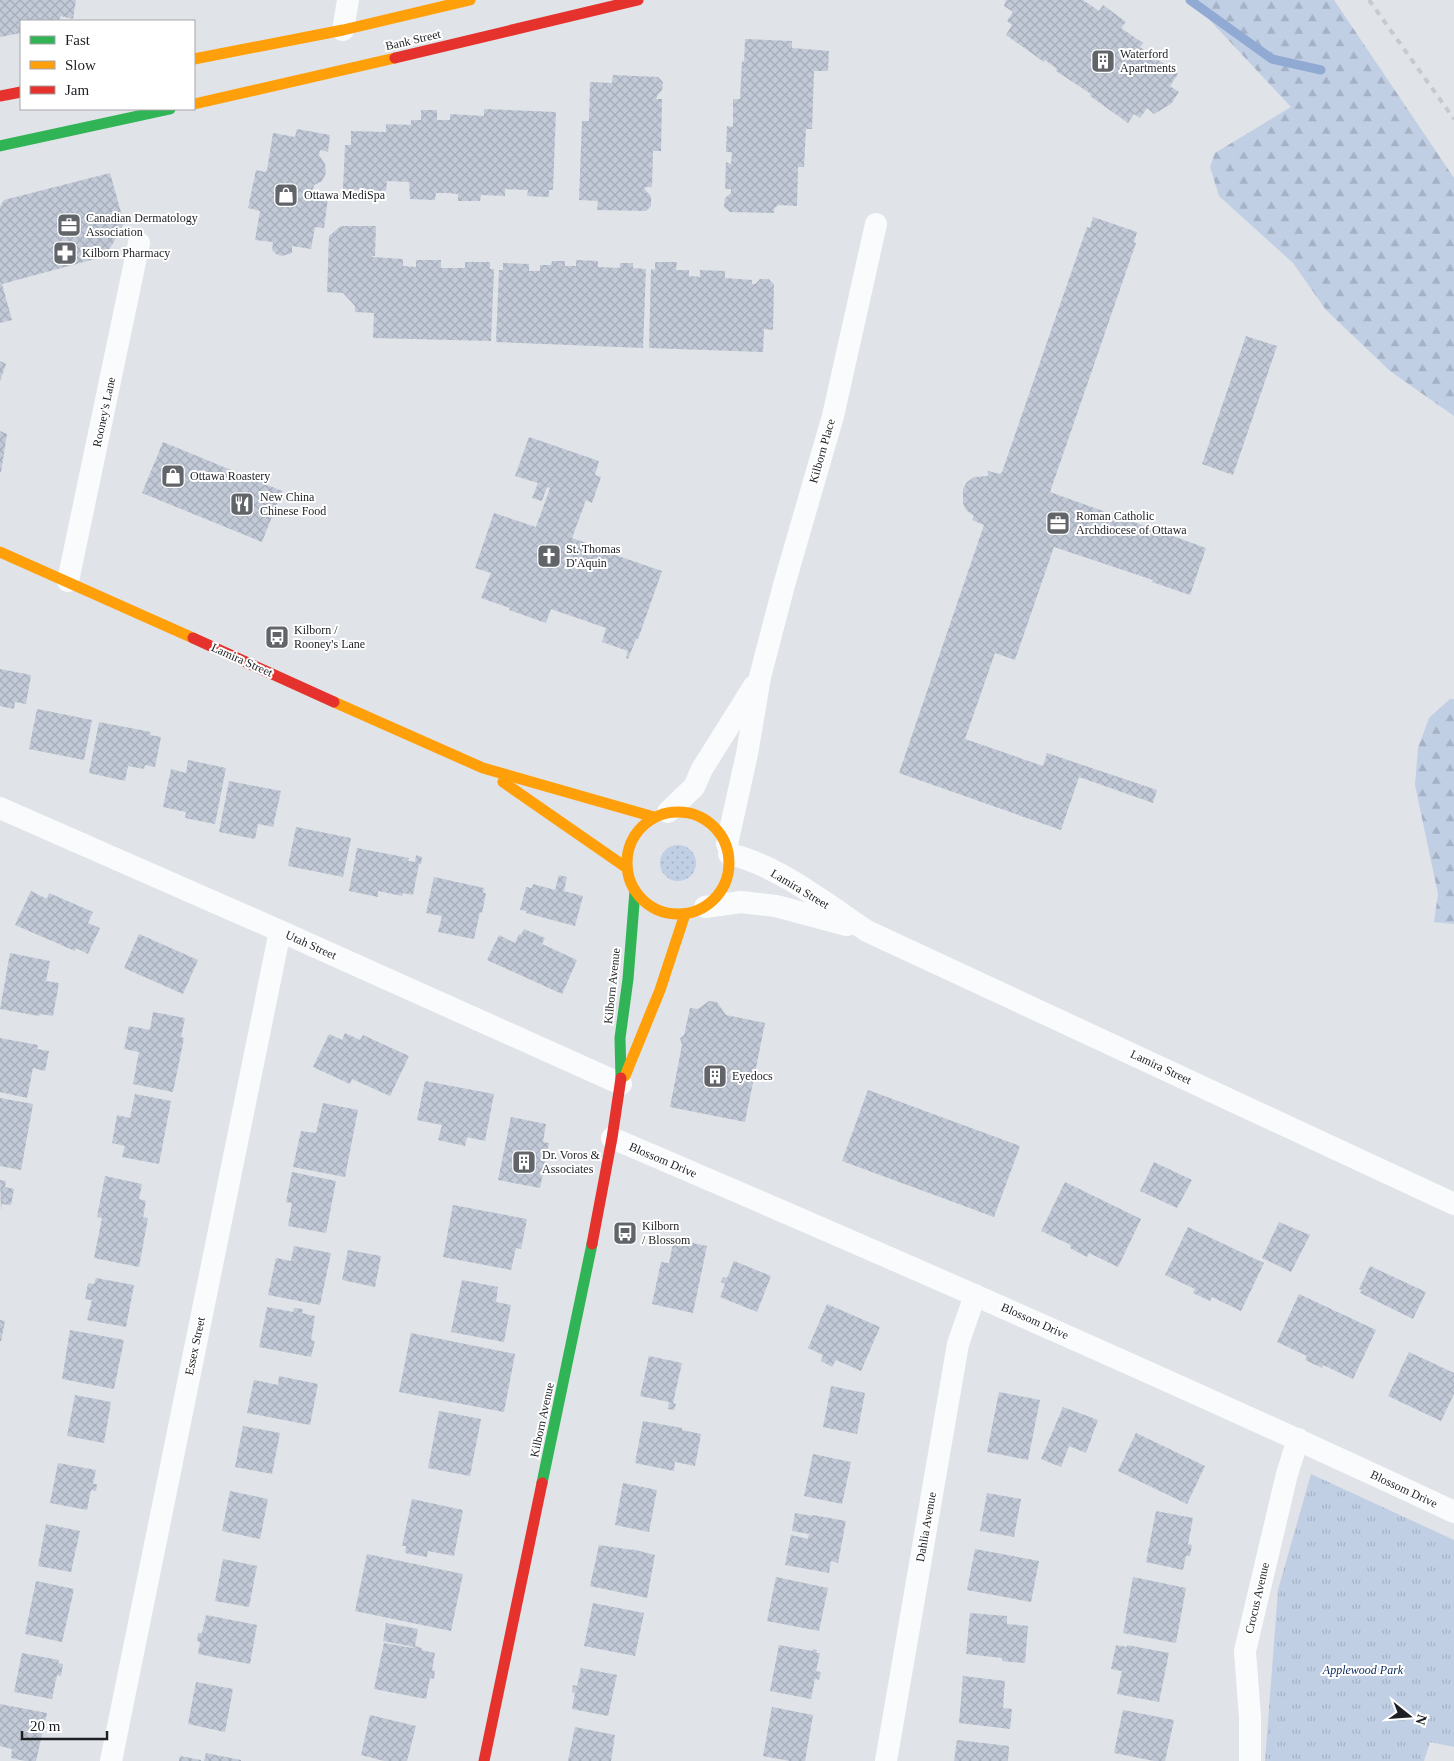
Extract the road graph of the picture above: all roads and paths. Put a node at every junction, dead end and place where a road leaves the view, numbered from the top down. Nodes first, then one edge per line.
1 (348, 0) edge
2 (470, 0) edge
3 (638, 0) edge
4 (343, 30) junction
5 (195, 59) edge
6 (20, 92) edge
7 (0, 96) edge
8 (195, 104) edge
9 (165, 110) edge
10 (0, 146) edge
11 (876, 224) dead end
12 (139, 243) dead end
13 (0, 552) edge
14 (68, 582) junction
15 (760, 677) junction
16 (483, 768) junction
17 (0, 808) edge
18 (661, 815) junction
19 (728, 848) junction
20 (627, 868) junction
21 (635, 891) junction
22 (695, 911) junction
23 (280, 931) junction
24 (868, 931) junction
25 (621, 1084) junction
26 (612, 1138) junction
27 (1454, 1204) edge
28 (975, 1295) junction
29 (1298, 1439) junction
30 (1454, 1512) edge
31 (110, 1761) edge
32 (484, 1761) edge
33 (886, 1761) edge
34 (1250, 1761) edge

1 - 4 street
2 - 4 street, Bank Street
3 - 8 street, Bank Street
4 - 5 street, Bank Street
6 - 7 street
9 - 10 street
11 - 15 street, Kilborn Place
12 - 14 street, Rooney's Lane
13 - 14 street, Lamira Street
14 - 16 street, Lamira Street
15 - 18 street, Kilborn Place
15 - 19 street, Kilborn Place
16 - 18 street, Lamira Street
16 - 20 street, Lamira Street
17 - 23 street, Utah Street
18 - 19 street
18 - 20 street
19 - 22 street
19 - 24 street, Lamira Street
20 - 21 street
21 - 22 street
21 - 25 street, Kilborn Avenue
22 - 24 street, Lamira Street
22 - 25 street, Kilborn Avenue
23 - 25 street, Utah Street
23 - 31 street, Essex Street
24 - 27 street, Lamira Street
25 - 26 street, Kilborn Avenue
26 - 28 street, Blossom Drive
26 - 32 street, Kilborn Avenue
28 - 29 street, Blossom Drive
28 - 33 street, Dahlia Avenue
29 - 30 street, Blossom Drive
29 - 34 street, Crocus Avenue

